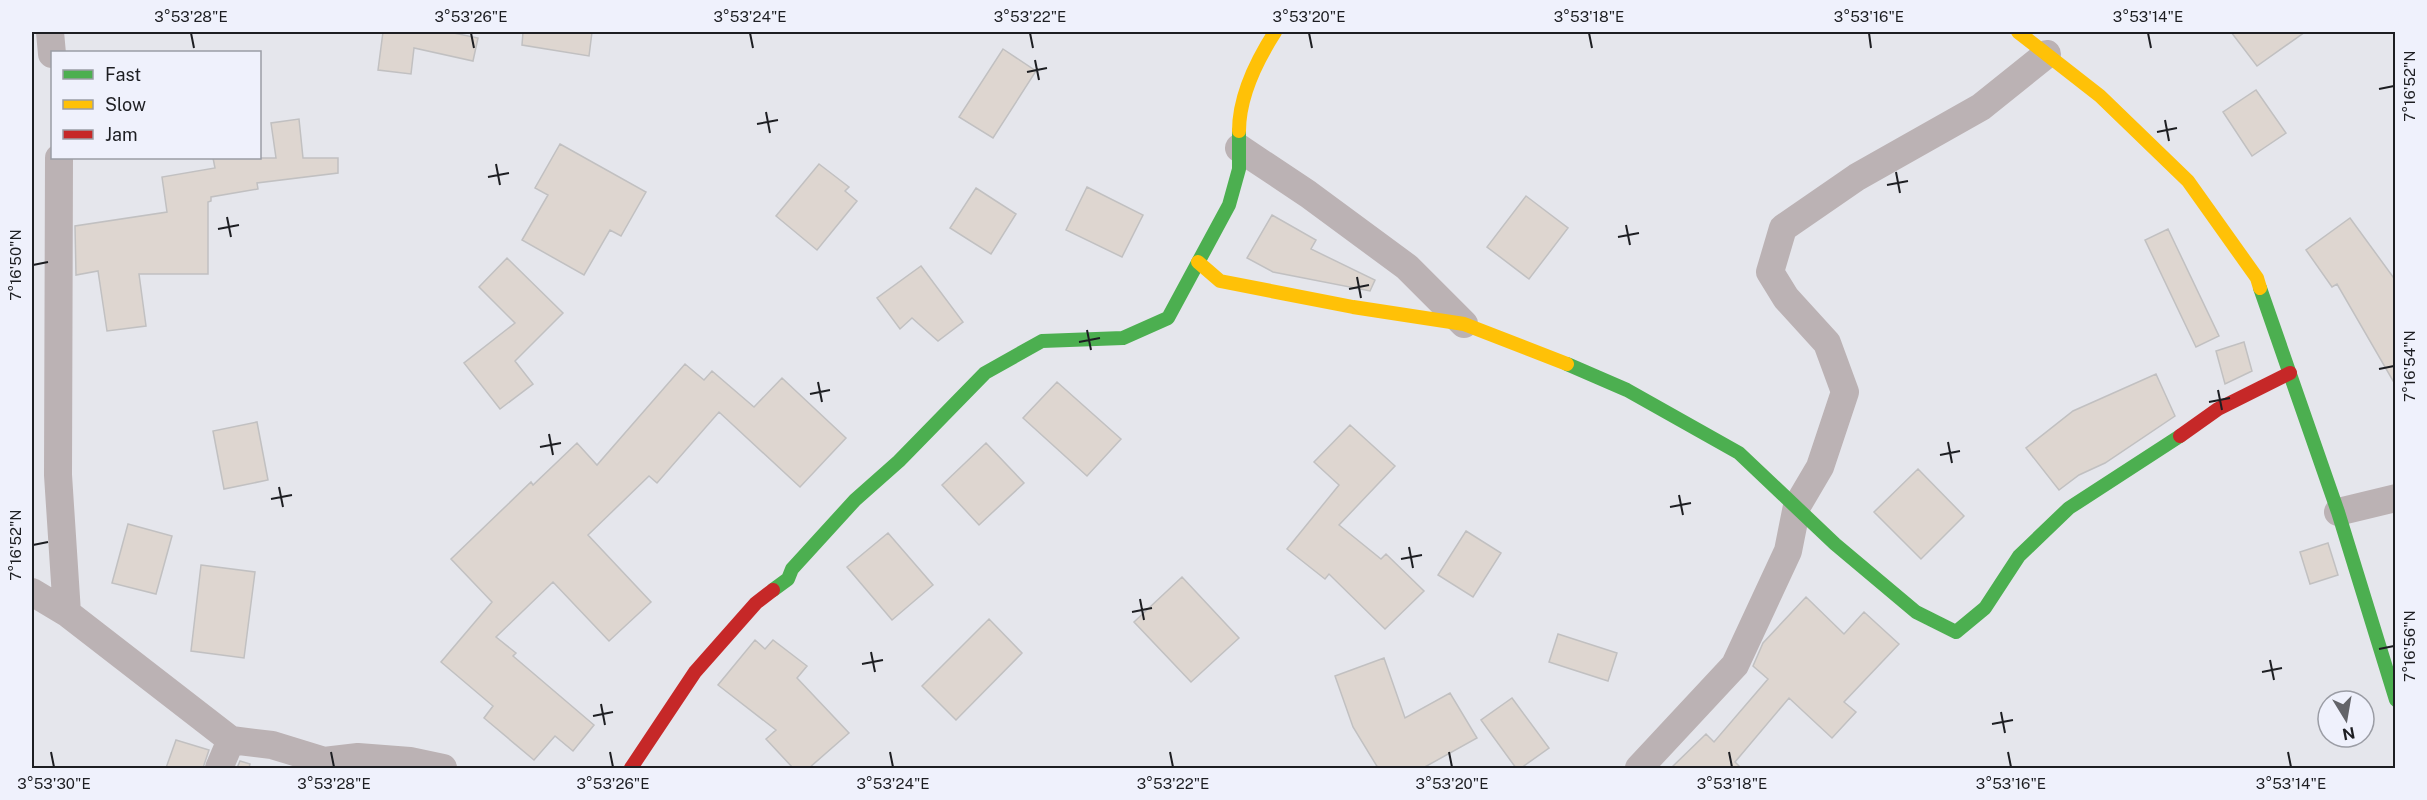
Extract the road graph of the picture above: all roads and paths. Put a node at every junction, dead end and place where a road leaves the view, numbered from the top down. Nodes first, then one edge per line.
1 (50, 32) edge
2 (1275, 32) edge
3 (2018, 32) edge
4 (52, 51) edge
5 (2047, 54) junction
6 (1239, 148) junction
7 (59, 159) edge
8 (1198, 262) junction
9 (1464, 324) junction
10 (2290, 374) junction
11 (2396, 498) edge
12 (1797, 506) junction
13 (2338, 512) junction
14 (32, 591) edge
15 (67, 613) junction
16 (2396, 700) edge
17 (231, 740) junction
18 (219, 768) edge
19 (443, 768) edge
20 (631, 768) edge
21 (1639, 768) edge

1 - 4 street
2 - 6 street
3 - 5 street
5 - 10 street
5 - 12 street
6 - 8 street
6 - 9 street
7 - 15 street
8 - 9 street
8 - 20 street
9 - 12 street
10 - 12 street
10 - 13 street
11 - 13 street
12 - 21 street
13 - 16 street
14 - 15 street
15 - 17 street
17 - 18 street
17 - 19 street

